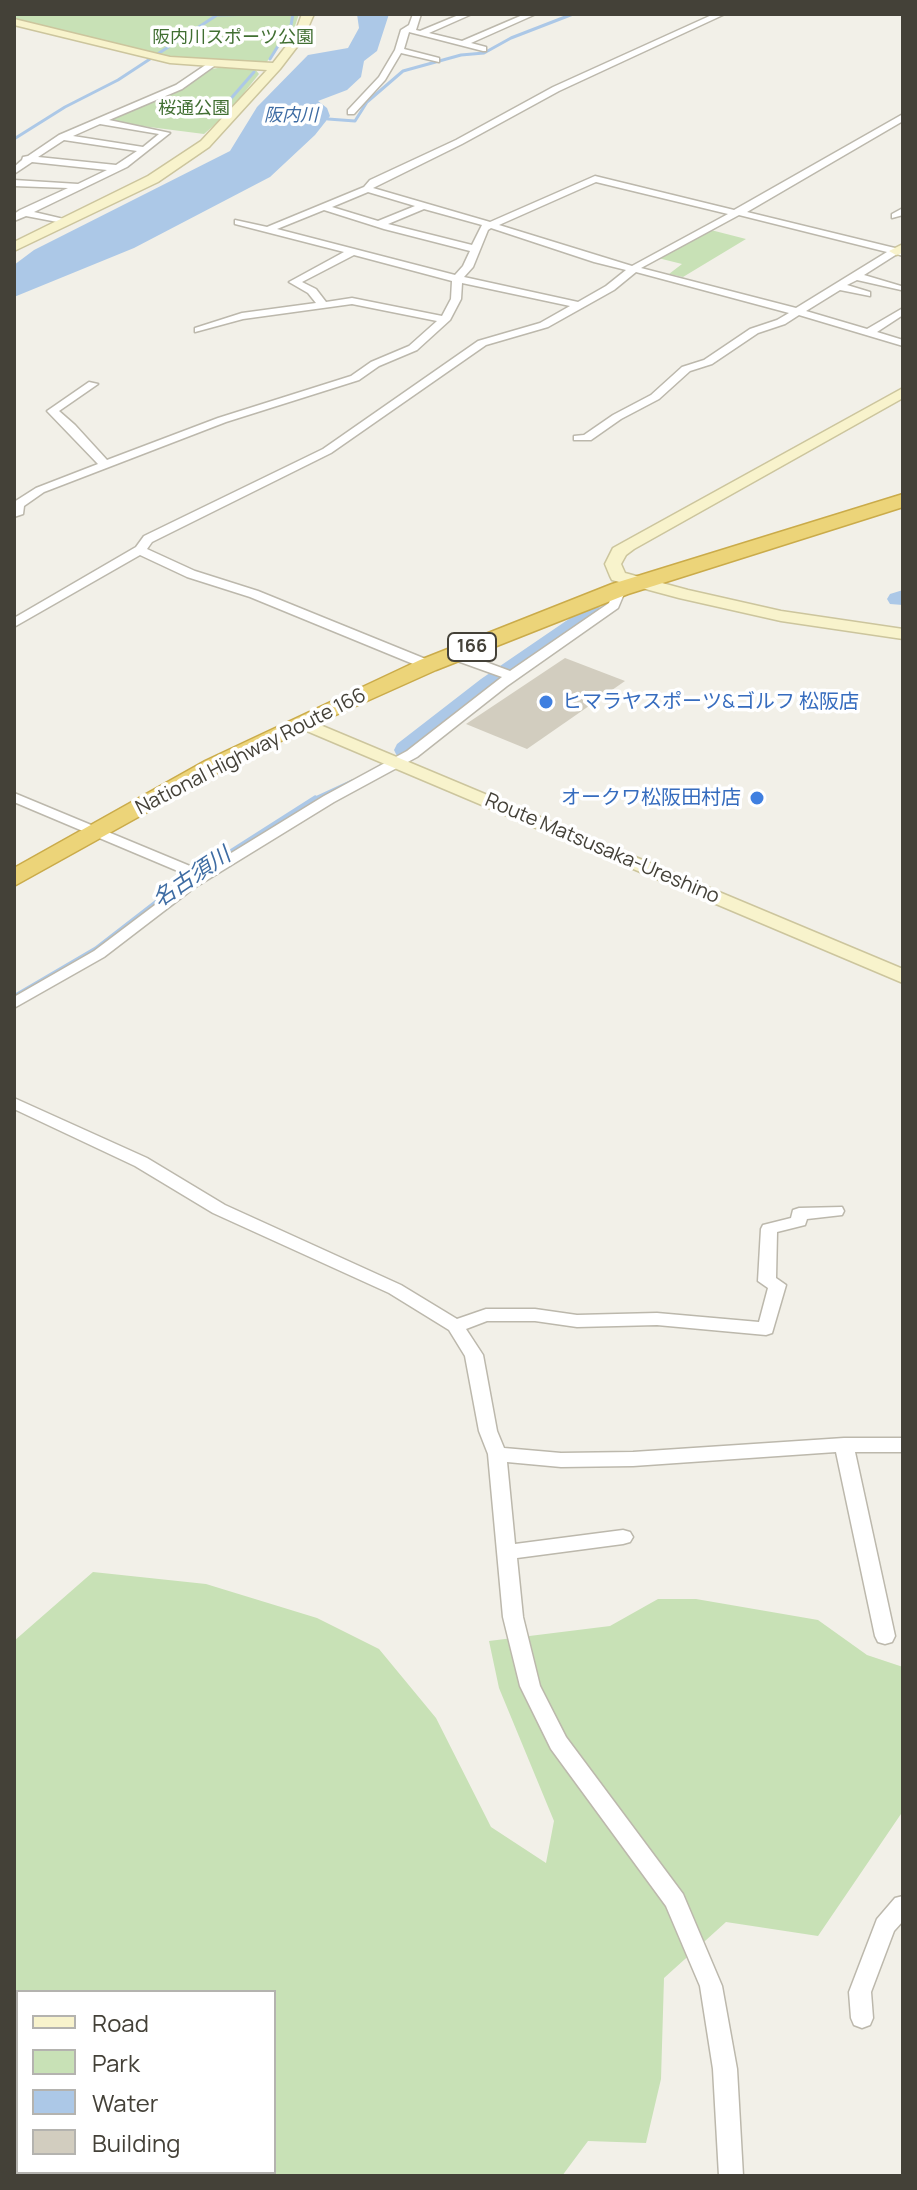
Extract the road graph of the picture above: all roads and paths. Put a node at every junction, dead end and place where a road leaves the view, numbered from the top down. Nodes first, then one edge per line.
1 (308, 14) edge
2 (417, 14) edge
3 (468, 14) edge
4 (532, 14) edge
5 (721, 14) edge
6 (14, 22) edge
7 (413, 26) junction
8 (421, 33) junction
9 (462, 44) junction
10 (483, 49) dead end
11 (399, 50) junction
12 (436, 60) dead end
13 (213, 64) junction
14 (276, 67) junction
15 (351, 112) dead end
16 (903, 117) edge
17 (99, 121) junction
18 (62, 137) junction
19 (146, 150) junction
20 (26, 159) junction
21 (116, 168) junction
22 (14, 171) edge
23 (14, 183) edge
24 (80, 186) junction
25 (367, 189) junction
26 (425, 205) junction
27 (324, 207) junction
28 (14, 209) edge
29 (26, 212) junction
30 (736, 213) junction
31 (14, 218) edge
32 (65, 222) junction
33 (238, 222) dead end
34 (380, 224) junction
35 (492, 227) junction
36 (267, 230) junction
37 (14, 247) edge
38 (475, 249) junction
39 (352, 252) junction
40 (899, 254) edge
41 (634, 270) junction
42 (855, 276) junction
43 (457, 279) junction
44 (838, 286) junction
45 (897, 288) dead end
46 (866, 294) dead end
47 (323, 305) junction
48 (580, 305) junction
49 (903, 311) edge
50 (797, 312) junction
51 (445, 320) junction
52 (489, 328) dead end
53 (199, 330) dead end
54 (513, 334) junction
55 (867, 334) junction
56 (903, 343) edge
57 (93, 384) dead end
58 (903, 392) edge
59 (578, 438) dead end
60 (105, 465) junction
61 (903, 500) edge
62 (14, 513) edge
63 (140, 550) junction
64 (646, 582) junction
65 (620, 589) junction
66 (14, 623) edge
67 (903, 634) edge
68 (454, 655) junction
69 (428, 665) junction
70 (511, 675) junction
71 (301, 722) junction
72 (395, 764) junction
73 (14, 797) edge
74 (98, 832) junction
75 (199, 874) junction
76 (14, 878) edge
77 (903, 977) edge
78 (14, 1003) edge
79 (14, 1103) edge
80 (836, 1211) dead end
81 (455, 1326) junction
82 (844, 1445) junction
83 (903, 1445) edge
84 (497, 1454) junction
85 (623, 1537) dead end
86 (506, 1551) junction
87 (885, 1636) dead end
88 (899, 1915) edge
89 (862, 2018) dead end
90 (731, 2176) edge

1 - 14 main road
2 - 7 street
3 - 8 street
4 - 9 street
5 - 25 street
6 - 13 main road
7 - 8 street
7 - 11 street
8 - 9 street
9 - 10 street
11 - 12 street
11 - 15 street
13 - 14 main road
13 - 17 street
14 - 32 main road
16 - 30 street
17 - 18 street
17 - 19 street
18 - 19 street
18 - 20 street
19 - 21 street
20 - 21 street
20 - 22 street
21 - 24 street
23 - 24 street
24 - 29 street
25 - 26 street
25 - 27 street
26 - 34 street
26 - 35 street
27 - 34 street
27 - 36 street
28 - 29 street
29 - 31 street
29 - 32 street
30 - 35 street
30 - 40 street
30 - 41 street
32 - 37 main road
33 - 36 street
34 - 38 street
35 - 38 street
35 - 41 street
36 - 39 street
38 - 43 street
39 - 43 street
39 - 47 street
40 - 42 street
41 - 48 street
41 - 50 street
42 - 44 street
42 - 45 street
43 - 48 street
43 - 51 street
44 - 46 street
44 - 50 street
47 - 51 street
47 - 53 street
48 - 54 street
49 - 55 street
50 - 55 street
50 - 59 street
51 - 60 street
52 - 54 street
54 - 63 street
55 - 56 street
57 - 60 street
58 - 64 main road
60 - 62 street
61 - 64 highway, National Highway Route 166 / 166
63 - 66 street
63 - 69 street
64 - 65 highway, National Highway Route 166 / 166
64 - 67 main road
65 - 68 highway, National Highway Route 166 / 166
65 - 70 street
68 - 69 highway, National Highway Route 166 / 166
68 - 70 street
69 - 71 highway, National Highway Route 166 / 166
70 - 72 street
71 - 72 main road, Route Matsusaka-Ureshino
71 - 74 highway, National Highway Route 166 / 166
72 - 75 street
72 - 77 main road, Route Matsusaka-Ureshino
73 - 74 street
74 - 75 street
74 - 76 highway, National Highway Route 166 / 166
75 - 78 street
79 - 81 street
80 - 81 street
81 - 84 street
82 - 83 street
82 - 84 street
82 - 87 street
84 - 86 street
85 - 86 street
86 - 90 street
88 - 89 street

